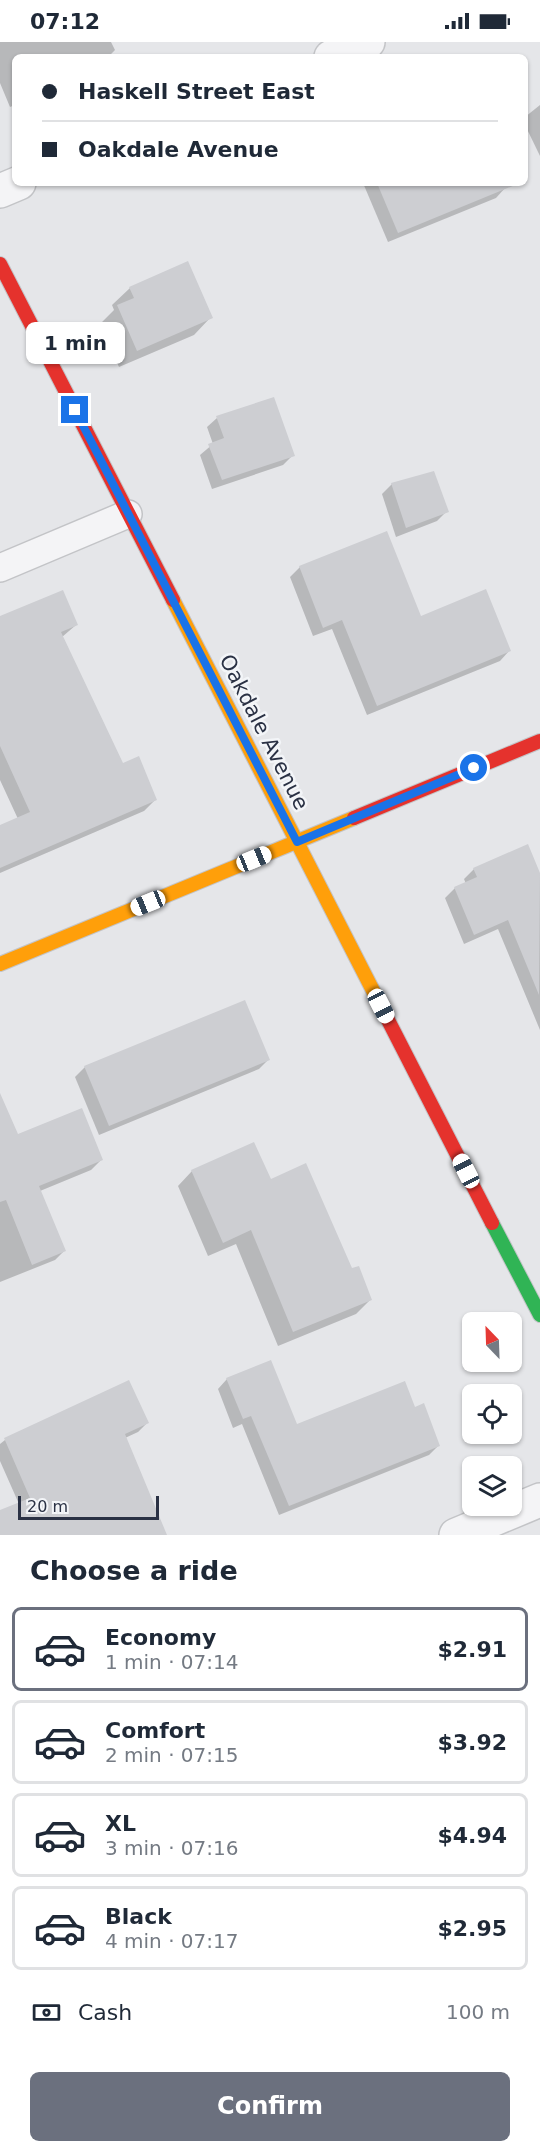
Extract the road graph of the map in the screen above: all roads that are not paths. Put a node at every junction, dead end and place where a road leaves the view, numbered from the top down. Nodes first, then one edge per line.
1 (368, 42) edge
2 (338, 54) edge
3 (0, 264) edge
4 (129, 514) junction
5 (0, 568) edge
6 (540, 741) edge
7 (297, 842) junction
8 (0, 964) edge
9 (540, 1315) edge
10 (540, 1500) edge
11 (456, 1535) edge

1 - 2 street
3 - 4 street, Oakdale Avenue
4 - 5 lane
4 - 7 street, Oakdale Avenue
6 - 7 street
7 - 8 street
7 - 9 street, Oakdale Avenue
10 - 11 street

